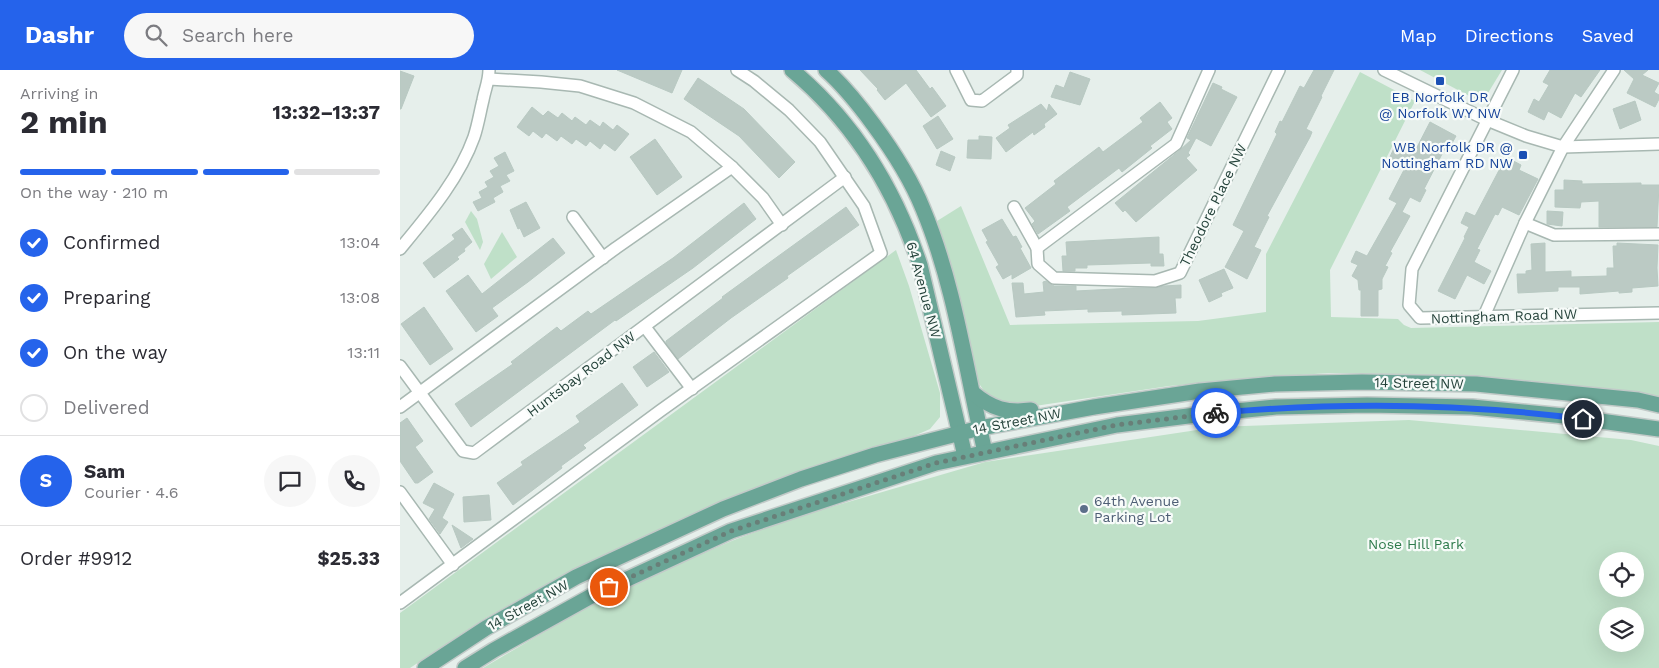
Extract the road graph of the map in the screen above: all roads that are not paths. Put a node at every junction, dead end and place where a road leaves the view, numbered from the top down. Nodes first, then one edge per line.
1 (738, 70) edge
2 (792, 70) edge
3 (826, 70) edge
4 (956, 70) edge
5 (1017, 70) edge
6 (1209, 70) edge
7 (1279, 70) edge
8 (1384, 70) edge
9 (1513, 70) edge
10 (1614, 70) edge
11 (489, 75) edge
12 (541, 76) edge
13 (1487, 120) junction
14 (1659, 144) edge
15 (1563, 147) junction
16 (732, 167) junction
17 (845, 177) junction
18 (1014, 207) dead end
19 (573, 217) dead end
20 (1525, 223) junction
21 (782, 225) junction
22 (1659, 234) edge
23 (1037, 248) junction
24 (400, 249) edge
25 (603, 258) junction
26 (1659, 313) edge
27 (1484, 316) junction
28 (645, 327) junction
29 (400, 366) edge
30 (944, 368) junction
31 (692, 389) junction
32 (420, 393) junction
33 (973, 393) junction
34 (1659, 404) edge
35 (1094, 407) junction
36 (400, 408) edge
37 (980, 428) junction
38 (1659, 430) edge
39 (959, 433) junction
40 (926, 441) junction
41 (985, 452) junction
42 (965, 456) junction
43 (400, 492) edge
44 (453, 565) junction
45 (400, 603) edge
46 (425, 668) edge
47 (466, 668) edge

1 - 17 street
2 - 30 main road, 64 Avenue NW
3 - 33 main road, 64 Avenue NW
4 - 5 street
6 - 23 street
7 - 23 street, Theodore Place NW
8 - 13 street
9 - 13 street
10 - 15 street
11 - 12 street
11 - 24 street
12 - 16 street
13 - 15 street
13 - 27 street, Nottingham Road NW
14 - 15 street
15 - 20 street
16 - 21 street
16 - 25 street
17 - 21 street, Huntsbay Road NW
17 - 31 street
18 - 23 street, Theodore Place NW
19 - 25 street
20 - 22 street
20 - 27 street
21 - 28 street, Huntsbay Road NW
25 - 32 street
26 - 27 street, Nottingham Road NW
28 - 31 street
28 - 32 street, Huntsbay Road NW
29 - 32 street, Huntsbay Road NW
30 - 39 main road, 64 Avenue NW
30 - 40 main road
31 - 44 street
32 - 36 street
33 - 35 main road
33 - 37 main road, 64 Avenue NW
34 - 35 main road, 14 Street NW
35 - 37 main road, 14 Street NW
37 - 39 main road, 14 Street NW
37 - 41 main road, 64 Avenue NW
38 - 41 main road, 14 Street NW
39 - 40 main road, 14 Street NW
39 - 42 main road, 64 Avenue NW
40 - 46 main road, 14 Street NW
41 - 42 main road, 14 Street NW
42 - 47 main road, 14 Street NW
43 - 44 street
44 - 45 street

